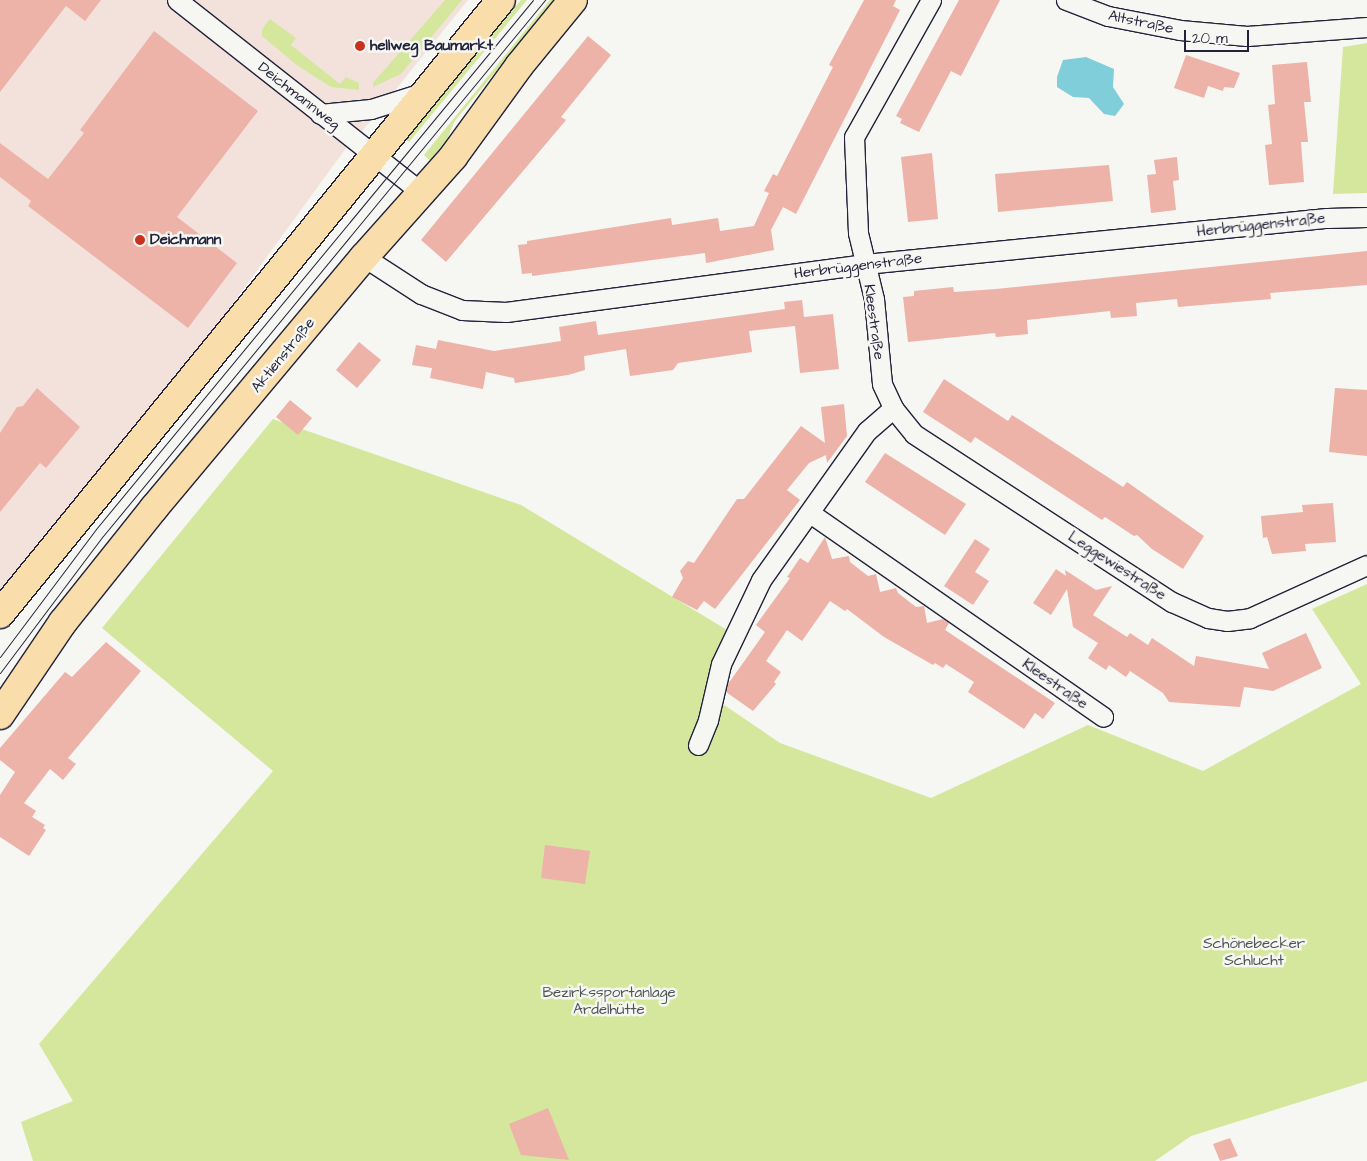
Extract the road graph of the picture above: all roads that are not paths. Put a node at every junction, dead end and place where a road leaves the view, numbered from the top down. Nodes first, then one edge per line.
1 (178, 0) edge
2 (500, 0) edge
3 (573, 0) edge
4 (931, 0) edge
5 (1066, 0) edge
6 (1367, 26) edge
7 (426, 92) junction
8 (320, 114) junction
9 (376, 155) junction
10 (421, 192) junction
11 (1367, 217) edge
12 (364, 257) junction
13 (865, 264) junction
14 (893, 408) junction
15 (810, 513) junction
16 (1367, 565) edge
17 (0, 614) edge
18 (0, 715) edge
19 (1103, 717) dead end
20 (698, 746) dead end

1 - 8 street, Deichmannweg
2 - 7 main road
3 - 10 main road, Aktienstraße
4 - 13 street, Kleestraße
5 - 6 street, Altstraße
7 - 8 street
7 - 9 main road
8 - 9 street, Deichmannweg
9 - 10 street, Deichmannweg
9 - 17 main road
10 - 12 main road, Aktienstraße
11 - 13 street, Herbrüggenstraße
12 - 13 street, Herbrüggenstraße
12 - 18 main road, Aktienstraße
13 - 14 street, Kleestraße
14 - 15 street
14 - 16 street, Leggewiestraße
15 - 19 street, Kleestraße
15 - 20 street

